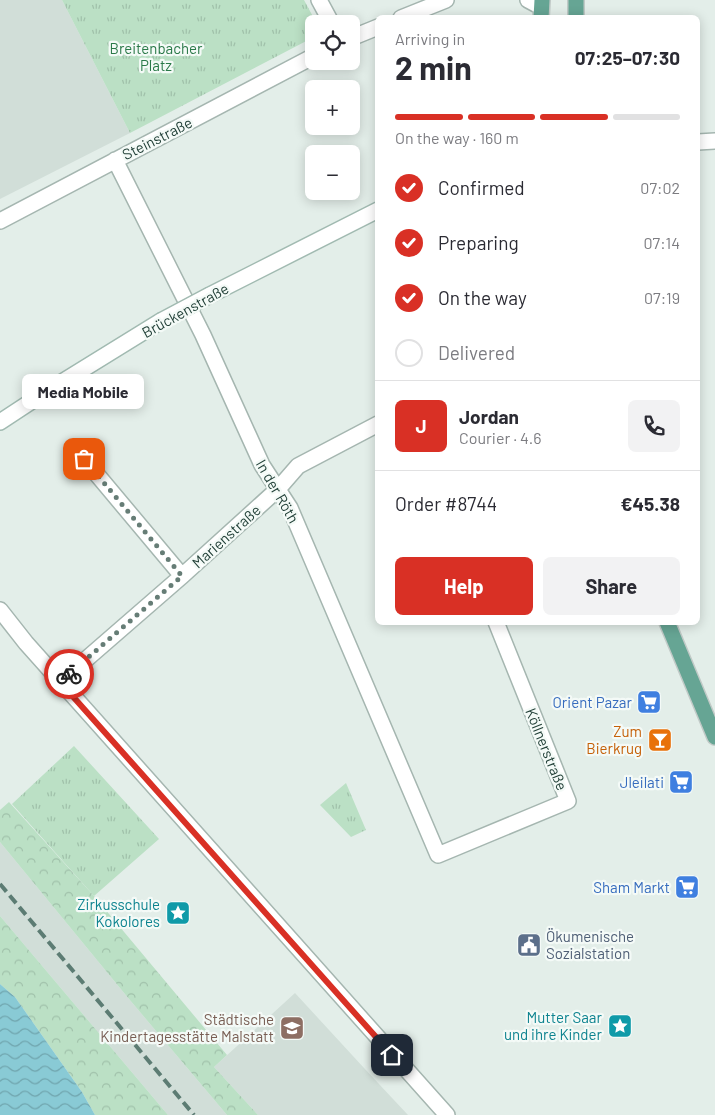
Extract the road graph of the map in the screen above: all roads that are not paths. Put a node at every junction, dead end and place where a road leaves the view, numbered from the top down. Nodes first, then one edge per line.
1 (319, 0) edge
2 (446, 0) edge
3 (576, 0) edge
4 (327, 15) edge
5 (408, 15) edge
6 (576, 15) edge
7 (375, 28) edge
8 (360, 34) edge
9 (305, 61) edge
10 (715, 141) edge
11 (700, 142) edge
12 (115, 160) junction
13 (375, 212) edge
14 (0, 220) edge
15 (0, 422) edge
16 (375, 426) edge
17 (84, 459) dead end
18 (278, 488) junction
19 (182, 576) junction
20 (0, 610) edge
21 (497, 625) edge
22 (668, 625) edge
23 (60, 682) junction
24 (715, 737) edge
25 (438, 855) joint
26 (447, 1115) edge

1 - 4 street
2 - 5 street
3 - 6 main road
7 - 8 street
9 - 12 street, Steinstraße
10 - 11 street
12 - 14 street, Steinstraße
12 - 18 street, In der Röth
13 - 15 street, Brückenstraße, bridge
16 - 18 street, Marienstraße
17 - 19 street
18 - 19 street, Marienstraße
18 - 25 street, In der Röth
19 - 23 street, Marienstraße
20 - 23 street
21 - 25 street, Köllnerstraße
22 - 24 main road
23 - 26 street

